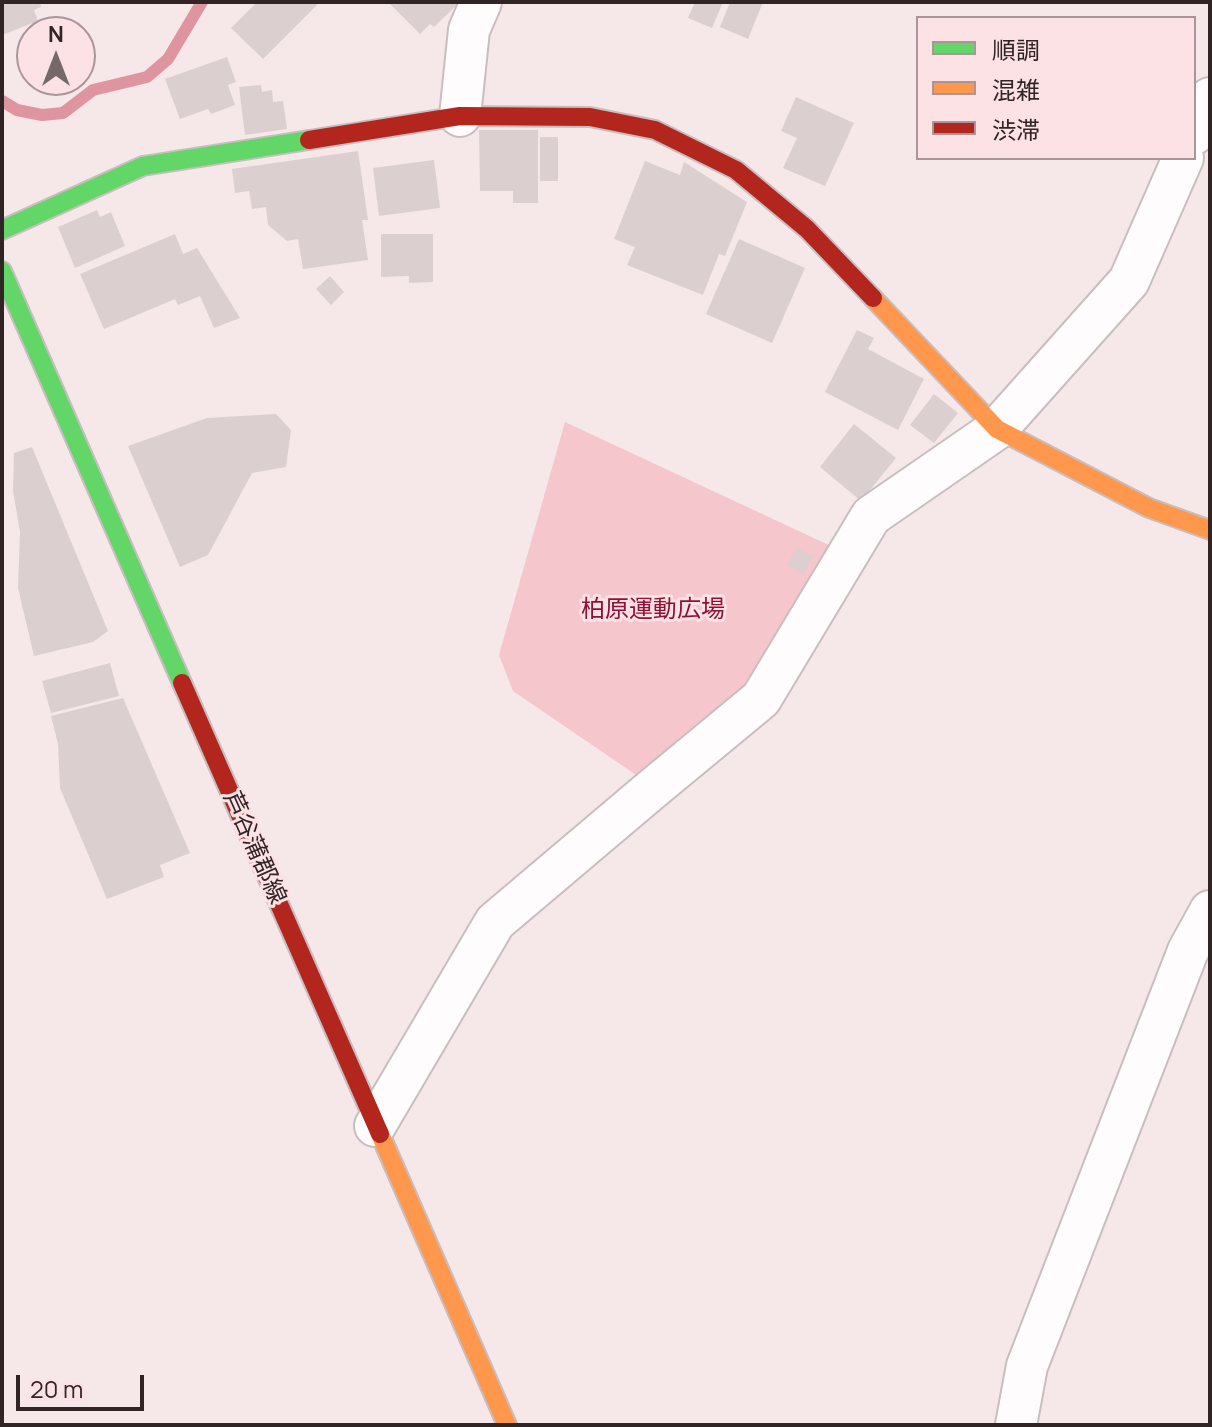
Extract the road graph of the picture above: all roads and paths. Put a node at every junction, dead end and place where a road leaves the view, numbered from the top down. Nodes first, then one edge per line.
1 (481, 2) edge
2 (1210, 98) edge
3 (460, 116) junction
4 (1196, 130) edge
5 (1182, 160) edge
6 (2, 230) edge
7 (2, 271) edge
8 (997, 429) junction
9 (1210, 530) edge
10 (1210, 911) edge
11 (375, 1126) junction
12 (507, 1425) edge
13 (1016, 1425) edge

1 - 3 street
2 - 4 street
3 - 6 street
3 - 8 street
5 - 8 street
7 - 11 street, 芦谷蒲郡線
8 - 9 street
8 - 11 street
10 - 13 street
11 - 12 street, 芦谷蒲郡線

